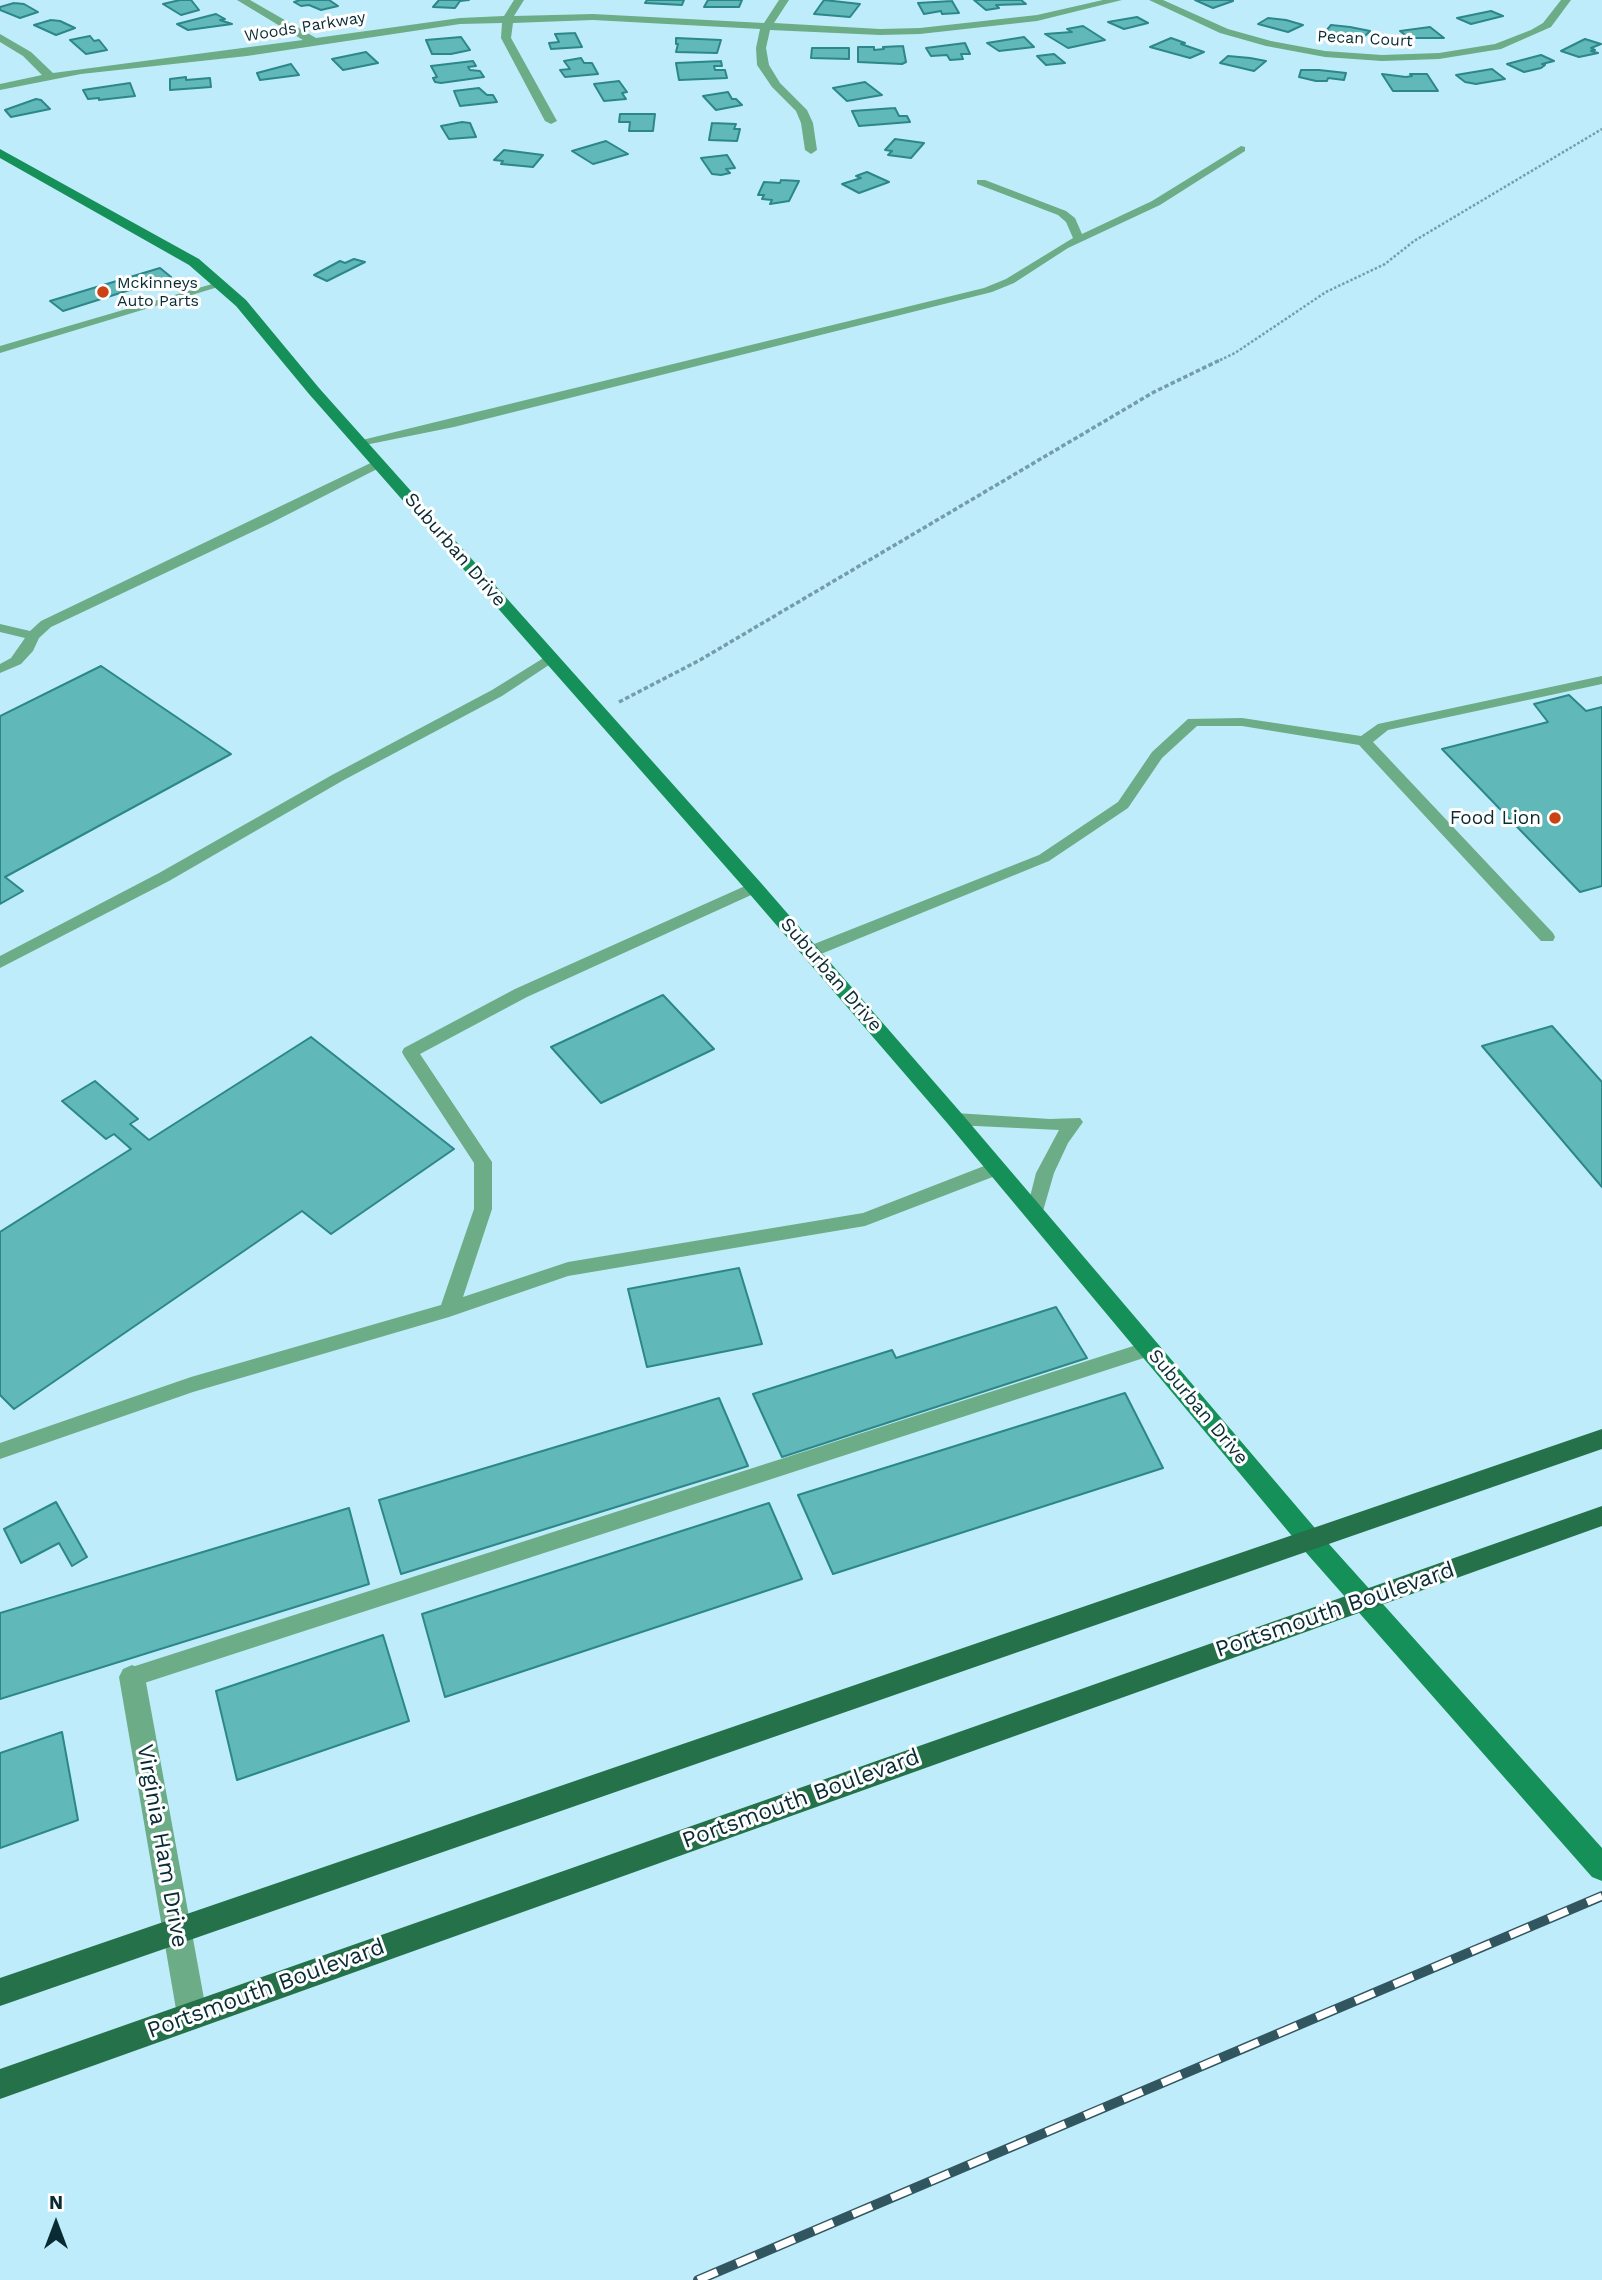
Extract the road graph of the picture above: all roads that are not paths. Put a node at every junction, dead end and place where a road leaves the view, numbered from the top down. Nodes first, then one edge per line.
1 (242, 0) edge
2 (519, 0) edge
3 (784, 0) edge
4 (1117, 0) edge
5 (1154, 0) edge
6 (1566, 0) edge
7 (508, 18) junction
8 (766, 26) junction
9 (0, 37) edge
10 (314, 42) junction
11 (49, 76) junction
12 (0, 87) edge
13 (551, 121) dead end
14 (1241, 149) dead end
15 (811, 150) dead end
16 (0, 153) edge
17 (981, 182) dead end
18 (1079, 239) junction
19 (223, 284) junction
20 (0, 350) edge
21 (360, 442) junction
22 (379, 463) junction
23 (0, 628) edge
24 (33, 636) junction
25 (550, 658) junction
26 (0, 669) edge
27 (1602, 680) edge
28 (1364, 741) junction
29 (754, 887) junction
30 (1547, 937) dead end
31 (810, 952) junction
32 (0, 963) edge
33 (955, 1119) junction
34 (997, 1168) junction
35 (1035, 1213) junction
36 (449, 1310) junction
37 (1149, 1349) junction
38 (1602, 1439) edge
39 (0, 1451) edge
40 (1602, 1516) edge
41 (1311, 1541) junction
42 (1362, 1600) junction
43 (132, 1677) joint
44 (1602, 1868) edge
45 (177, 1931) junction
46 (0, 1992) edge
47 (192, 2015) junction
48 (0, 2084) edge

1 - 10 street
2 - 7 street
3 - 8 street
4 - 8 street, Woods Parkway
5 - 6 street, Pecan Court
7 - 8 street, Woods Parkway
7 - 10 street, Woods Parkway
7 - 13 street
8 - 15 street
9 - 11 street
10 - 11 street, Woods Parkway
11 - 12 street, Woods Parkway
14 - 18 lane
16 - 19 main road, Suburban Drive
17 - 18 lane
18 - 21 lane
19 - 20 lane
19 - 21 main road, Suburban Drive
21 - 22 main road, Suburban Drive
22 - 24 lane
22 - 25 main road, Suburban Drive
23 - 24 lane
24 - 26 lane
25 - 29 main road, Suburban Drive
25 - 32 lane
27 - 28 lane
28 - 30 lane
28 - 31 lane
29 - 31 main road, Suburban Drive
29 - 36 lane
31 - 33 main road, Suburban Drive
33 - 34 main road, Suburban Drive
33 - 35 lane
34 - 35 main road, Suburban Drive
34 - 36 lane
35 - 37 main road, Suburban Drive
36 - 39 lane
37 - 41 main road, Suburban Drive
37 - 43 lane
38 - 41 main road
40 - 42 main road, Portsmouth Boulevard
41 - 42 main road, Suburban Drive
41 - 45 main road
42 - 44 main road, Suburban Drive
42 - 47 main road, Portsmouth Boulevard
43 - 45 street, Virginia Ham Drive
45 - 46 main road
45 - 47 street, Virginia Ham Drive
47 - 48 main road, Portsmouth Boulevard

